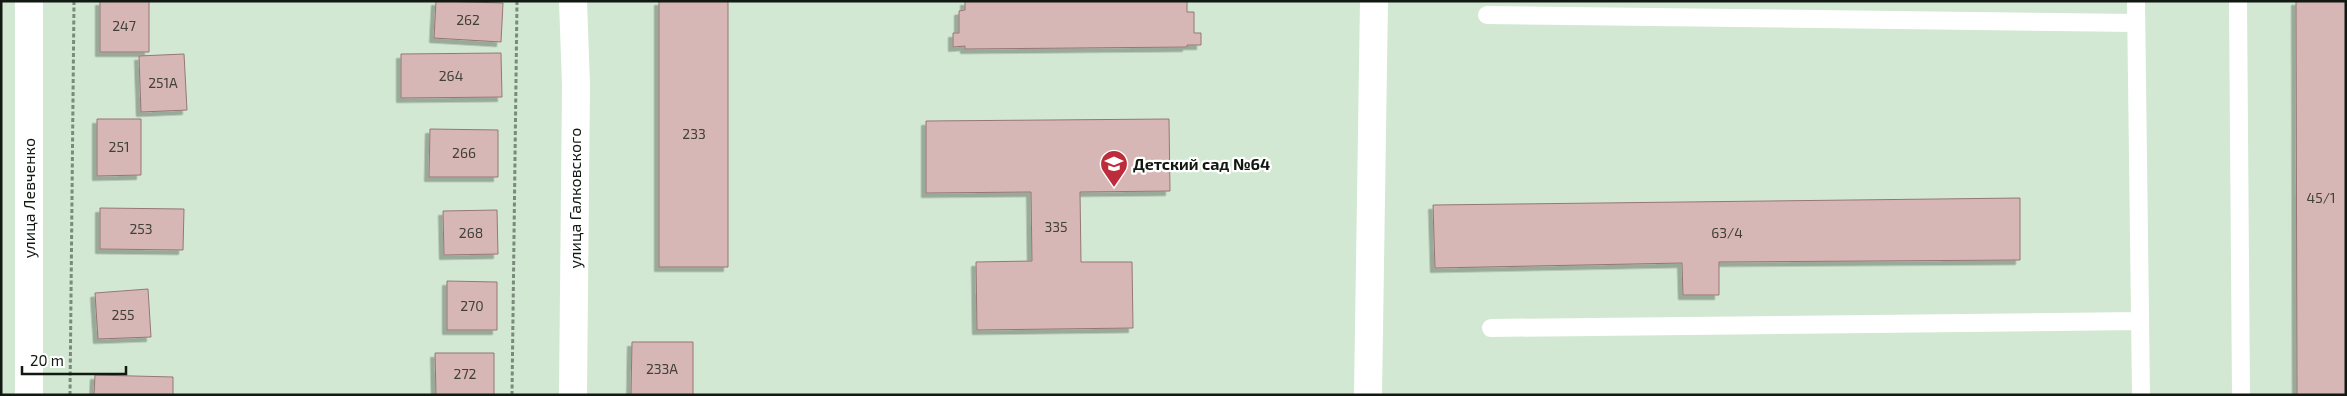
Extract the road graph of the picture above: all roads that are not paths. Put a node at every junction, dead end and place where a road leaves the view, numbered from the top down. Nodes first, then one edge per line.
1 (29, 1) edge
2 (573, 1) edge
3 (1374, 1) edge
4 (2136, 1) edge
5 (2238, 1) edge
6 (1487, 15) dead end
7 (2136, 23) junction
8 (2140, 321) junction
9 (1491, 328) dead end
10 (29, 395) edge
11 (573, 395) edge
12 (1368, 395) edge
13 (2141, 395) edge
14 (2242, 395) edge

1 - 10 street, улица Левченко
2 - 11 street, улица Галковского
3 - 12 street
4 - 7 lane
5 - 14 lane
6 - 7 lane
7 - 8 lane
8 - 9 lane
8 - 13 lane

